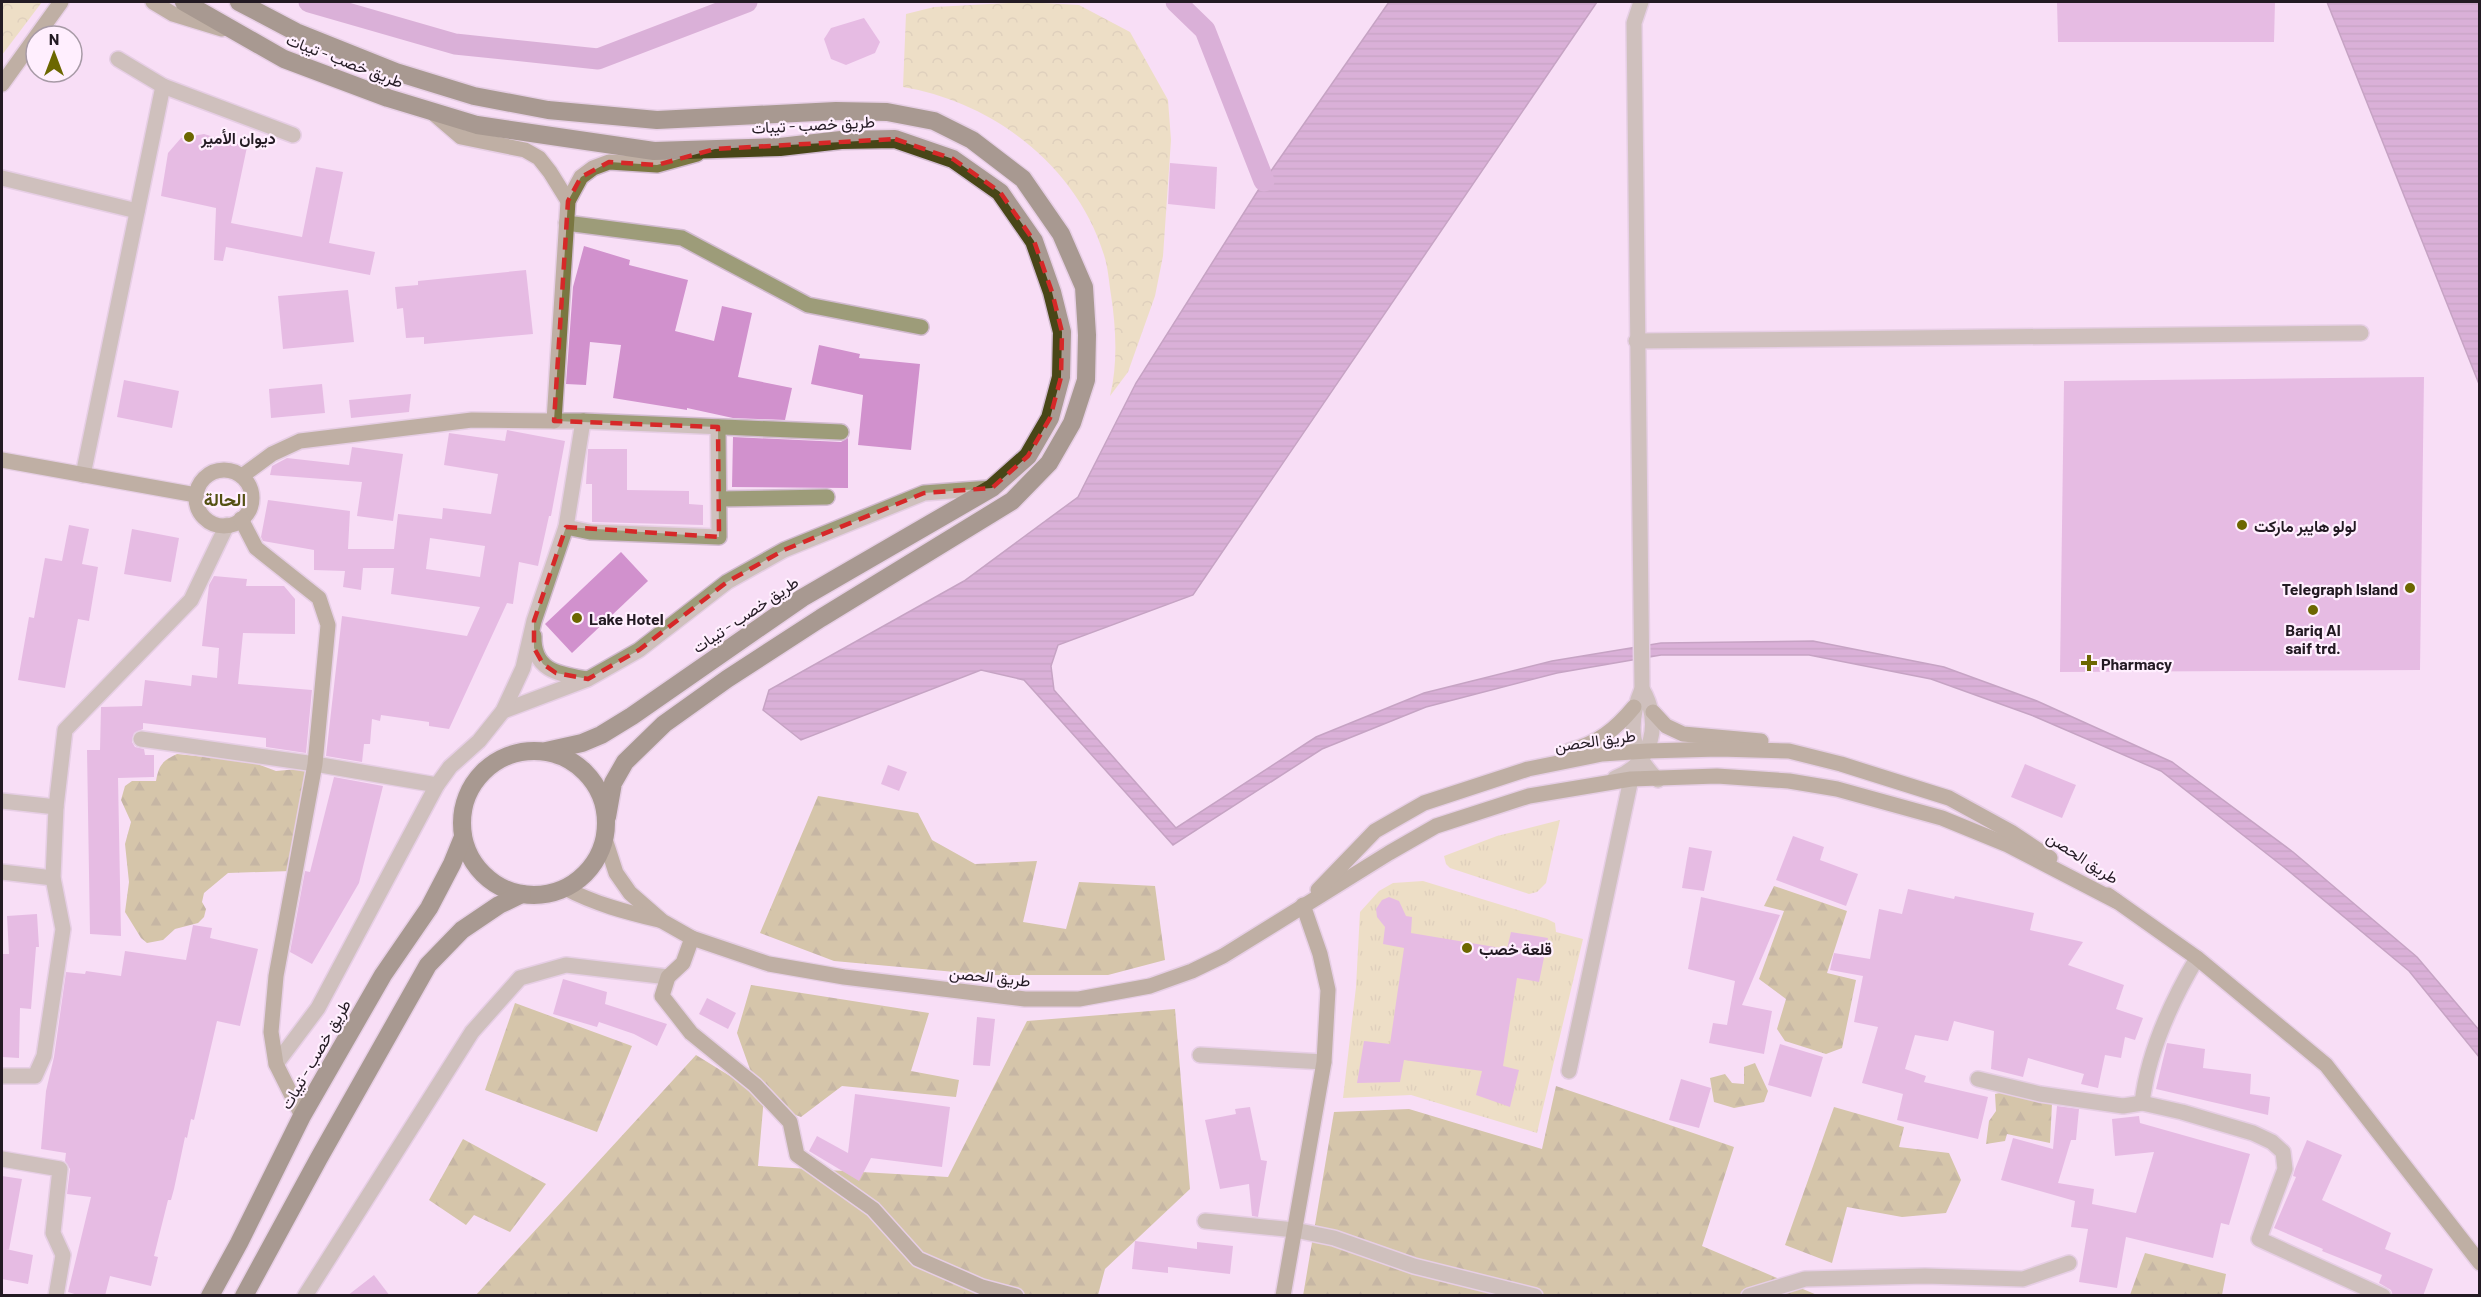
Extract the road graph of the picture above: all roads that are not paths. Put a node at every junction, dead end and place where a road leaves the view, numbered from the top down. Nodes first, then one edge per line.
1 (61, 2) edge
2 (153, 2) edge
3 (184, 2) edge
4 (238, 2) edge
5 (1641, 2) edge
6 (245, 36) junction
7 (118, 59) dead end
8 (2, 84) edge
9 (163, 86) junction
10 (431, 111) junction
11 (293, 135) dead end
12 (715, 149) junction
13 (2, 178) edge
14 (568, 201) junction
15 (137, 211) junction
16 (566, 223) junction
17 (921, 327) dead end
18 (2361, 333) dead end
19 (1636, 340) junction
20 (554, 421) junction
21 (583, 421) junction
22 (718, 428) junction
23 (841, 432) dead end
24 (2, 460) edge
25 (83, 475) junction
26 (242, 476) junction
27 (992, 488) junction
28 (196, 495) junction
29 (827, 497) dead end
30 (719, 499) junction
31 (234, 522) junction
32 (566, 527) junction
33 (534, 621) junction
34 (588, 679) junction
35 (1642, 689) junction
36 (1634, 707) junction
37 (503, 711) junction
38 (1653, 712) junction
39 (141, 739) dead end
40 (546, 751) junction
41 (1789, 751) junction
42 (1642, 754) junction
43 (315, 764) junction
44 (1631, 779) junction
45 (1658, 780) junction
46 (1605, 782) junction
47 (437, 785) junction
48 (2, 801) edge
49 (1424, 803) junction
50 (56, 807) junction
51 (607, 817) junction
52 (463, 837) junction
53 (605, 839) junction
54 (2, 872) edge
55 (53, 878) junction
56 (565, 888) junction
57 (522, 894) junction
58 (2116, 901) junction
59 (1304, 905) junction
60 (662, 921) junction
61 (692, 938) junction
62 (2197, 958) junction
63 (668, 977) junction
64 (1200, 1054) dead end
65 (1324, 1062) junction
66 (276, 1064) junction
67 (1569, 1071) dead end
68 (2, 1076) edge
69 (1978, 1079) dead end
70 (2142, 1103) junction
71 (302, 1116) junction
72 (2, 1159) edge
73 (1205, 1221) dead end
74 (1295, 1230) junction
75 (2069, 1263) dead end
76 (2480, 1263) edge
77 (56, 1296) edge
78 (210, 1296) edge
79 (244, 1296) edge
80 (305, 1296) edge
81 (1016, 1296) edge
82 (1283, 1296) edge
83 (1535, 1296) edge
84 (1749, 1296) edge
85 (2384, 1296) edge

1 - 8 street
2 - 6 street
3 - 6 highway, طريق خصب - تيبات
4 - 51 highway, طريق خصب - تيبات
5 - 19 street
6 - 10 highway, طريق خصب - تيبات
7 - 9 street
9 - 11 street
9 - 15 street
10 - 12 highway, طريق خصب - تيبات
10 - 14 street
12 - 14 street
12 - 27 highway, طريق خصب - تيبات
13 - 15 street
14 - 16 street
15 - 25 street
16 - 17 street
16 - 20 street
18 - 19 street
19 - 35 street
20 - 21 street
20 - 26 street
21 - 22 street
21 - 32 street
22 - 23 street
22 - 30 street
24 - 25 street
25 - 28 street
26 - 28 street
26 - 31 street
27 - 34 street
27 - 40 highway, طريق خصب - تيبات
28 - 31 street
29 - 30 street
30 - 32 street
31 - 43 street
31 - 50 street
32 - 33 street
33 - 34 street
33 - 37 street
34 - 37 street
35 - 36 street
35 - 38 street
36 - 42 street
36 - 49 street
37 - 47 street
38 - 41 street
38 - 42 street
39 - 43 street
40 - 51 highway
40 - 52 highway
41 - 42 street, طريق الحصن
41 - 58 street, طريق الحصن
42 - 45 street
42 - 46 street
42 - 49 street, طريق الحصن
43 - 47 street
43 - 66 street
44 - 45 street, طريق الحصن
44 - 46 street, طريق الحصن
44 - 67 street
45 - 58 street, طريق الحصن
46 - 59 street, طريق الحصن
47 - 66 street
48 - 50 street
49 - 59 street, طريق الحصن
50 - 55 street
51 - 53 highway
52 - 57 highway
52 - 71 highway, طريق خصب - تيبات
53 - 56 highway
53 - 60 street, طريق الحصن
54 - 55 street
55 - 68 street
56 - 57 highway
56 - 60 street, طريق الحصن
57 - 79 highway
58 - 62 street
59 - 61 street, طريق الحصن
59 - 65 street
60 - 61 street, طريق الحصن
61 - 63 street
62 - 70 street
62 - 76 street
63 - 80 street
63 - 81 street
64 - 65 street
65 - 74 street
66 - 71 street
69 - 70 street
70 - 85 street
71 - 78 highway, طريق خصب - تيبات
72 - 77 street
73 - 74 street
74 - 82 street
74 - 83 street
75 - 84 street

